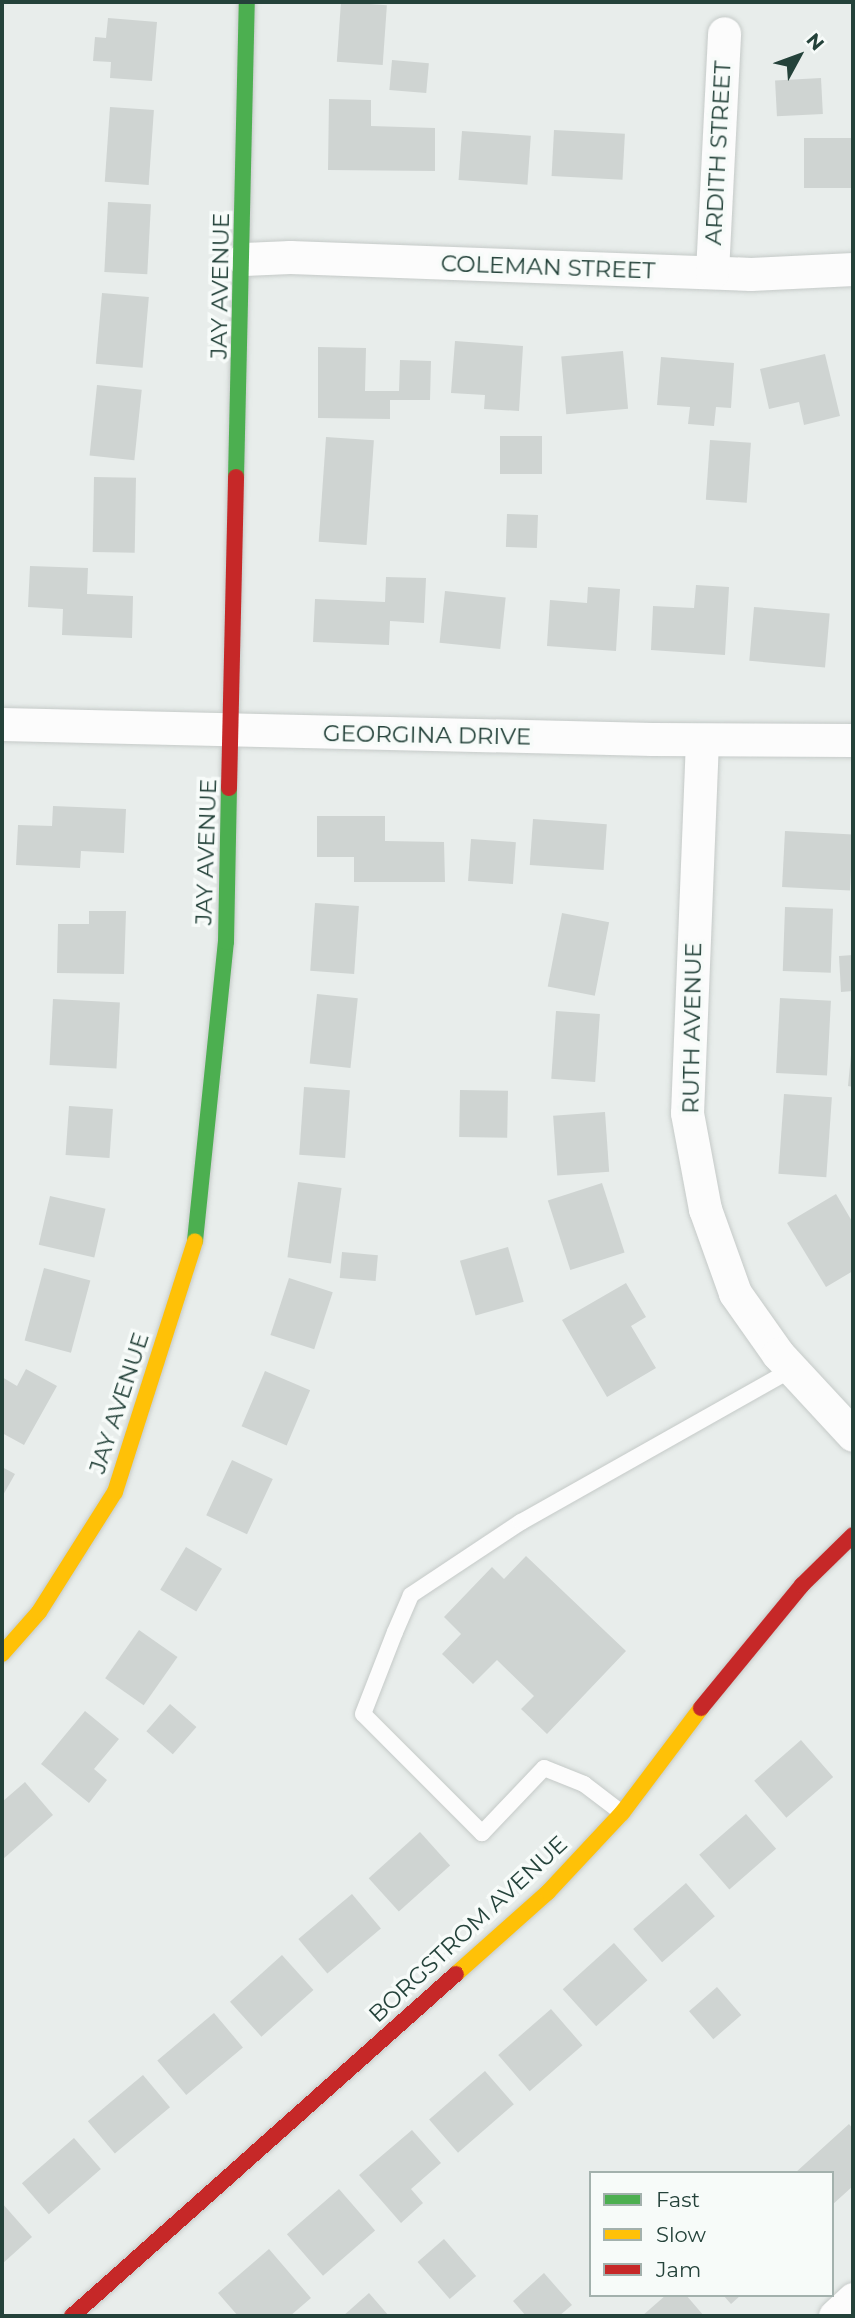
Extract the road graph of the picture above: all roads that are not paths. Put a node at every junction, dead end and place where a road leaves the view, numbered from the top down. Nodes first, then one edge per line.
1 (247, 2) edge
2 (724, 33) dead end
3 (244, 259) junction
4 (853, 269) edge
5 (712, 272) junction
6 (2, 724) edge
7 (232, 729) junction
8 (702, 740) junction
9 (853, 740) edge
10 (792, 1369) junction
11 (853, 1435) edge
12 (853, 1535) edge
13 (2, 1654) edge
14 (622, 1813) junction
15 (853, 2299) edge
16 (72, 2316) edge
17 (835, 2316) edge

1 - 3 street, JAY AVENUE
2 - 5 street, ARDITH STREET
3 - 5 street, COLEMAN STREET
3 - 7 street, JAY AVENUE
4 - 5 street, COLEMAN STREET
6 - 7 street, GEORGINA DRIVE
7 - 8 street, GEORGINA DRIVE
7 - 13 street, JAY AVENUE
8 - 9 street, GEORGINA DRIVE
8 - 10 street, RUTH AVENUE
10 - 11 street, RUTH AVENUE
10 - 14 lane
12 - 14 street, BORGSTROM AVENUE
14 - 16 street, BORGSTROM AVENUE
15 - 17 street

